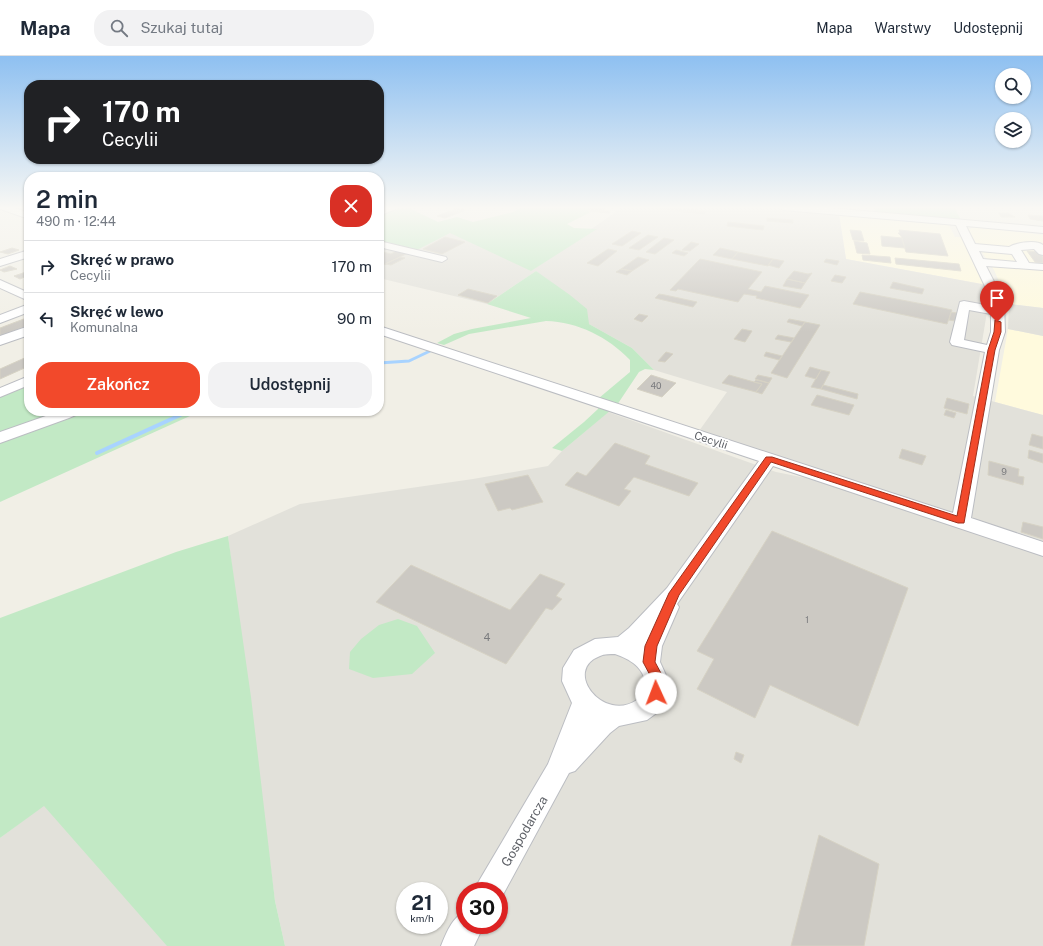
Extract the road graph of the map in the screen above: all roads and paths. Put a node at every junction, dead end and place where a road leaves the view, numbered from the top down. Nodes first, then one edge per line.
1 (398, 249) edge
2 (972, 249) edge
3 (988, 249) edge
4 (1016, 251) joint
5 (24, 256) edge
6 (442, 259) dead end
7 (980, 262) junction
8 (0, 263) edge
9 (1025, 265) junction
10 (1043, 267) edge
11 (0, 284) edge
12 (24, 295) edge
13 (24, 310) edge
14 (997, 311) junction
15 (0, 319) edge
16 (24, 332) edge
17 (384, 332) edge
18 (0, 341) edge
19 (992, 350) junction
20 (24, 382) edge
21 (0, 393) edge
22 (60, 416) edge
23 (0, 438) edge
24 (769, 458) junction
25 (961, 521) junction
26 (1043, 549) edge
27 (674, 593) junction
28 (622, 646) junction
29 (649, 662) junction
30 (584, 702) junction
31 (615, 716) junction
32 (558, 770) junction
33 (494, 882) edge
34 (463, 934) edge
35 (456, 946) edge

1 - 6 street
2 - 7 street
3 - 4 street
4 - 9 street
5 - 8 street
7 - 9 street
7 - 14 street
9 - 10 street
11 - 12 street
13 - 15 street
14 - 19 street
14 - 19 street
16 - 18 street
17 - 24 street, Cecylii
19 - 25 street
20 - 21 street
22 - 23 street
24 - 25 street, Cecylii
24 - 27 street
25 - 26 street, Cecylii
27 - 28 street
27 - 29 street
28 - 29 street, Gospodarcza
28 - 30 street, Gospodarcza
29 - 31 street, Gospodarcza
30 - 31 street, Gospodarcza
30 - 32 street, Gospodarcza
31 - 32 street, Gospodarcza
32 - 33 street, Gospodarcza
34 - 35 street

